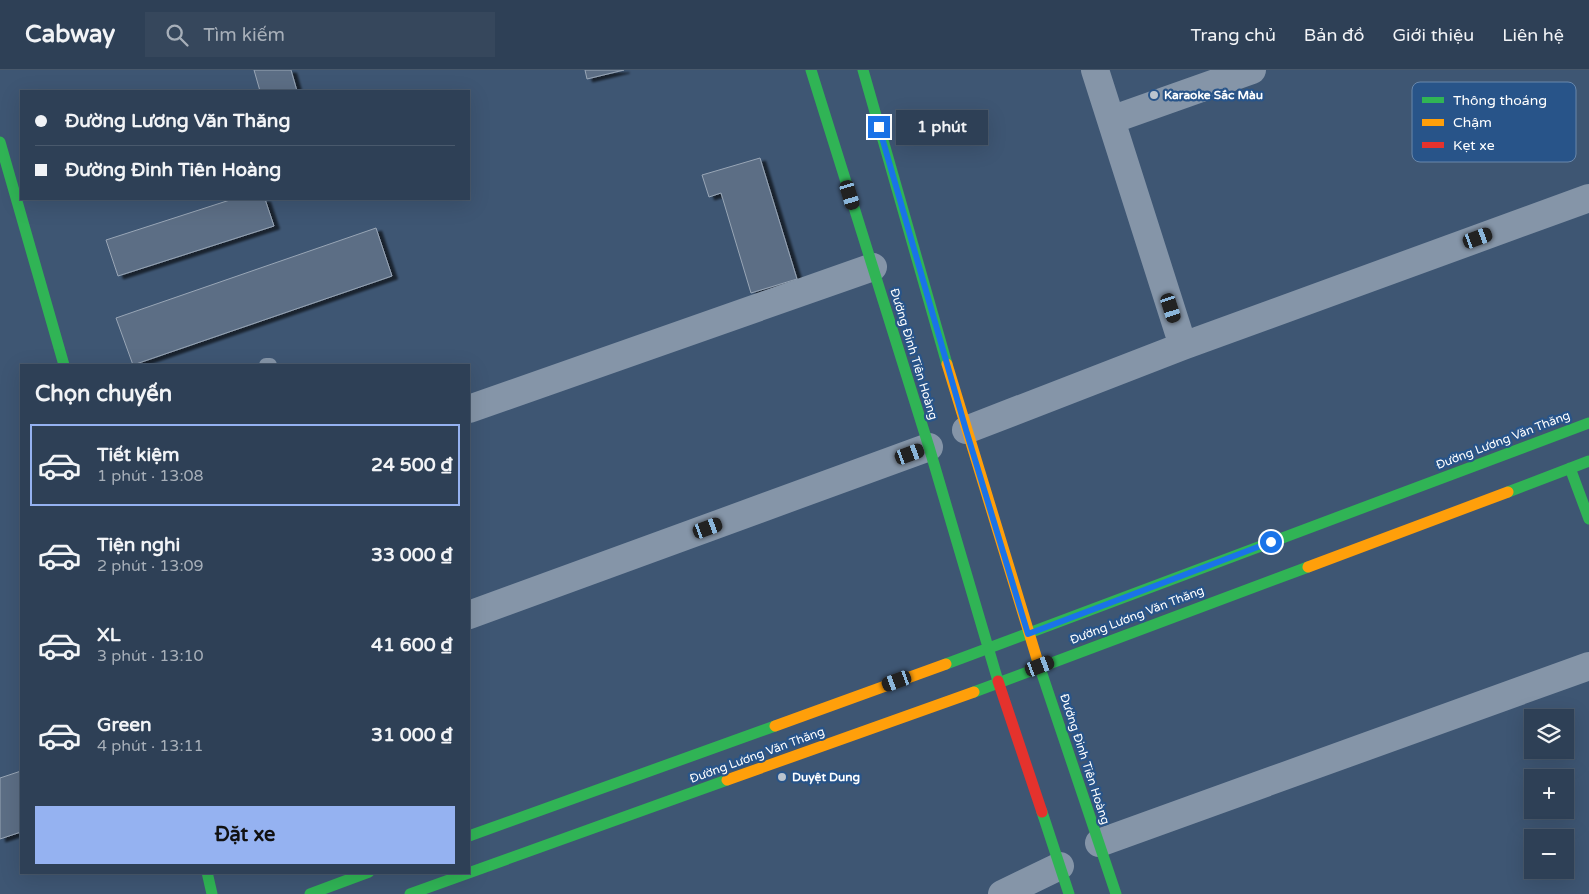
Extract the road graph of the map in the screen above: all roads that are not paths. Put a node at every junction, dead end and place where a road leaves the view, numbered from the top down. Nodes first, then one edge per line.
1 (811, 70) edge
2 (863, 70) edge
3 (1095, 70) edge
4 (1252, 70) edge
5 (1111, 120) junction
6 (0, 142) edge
7 (1589, 198) edge
8 (873, 267) junction
9 (1183, 346) junction
10 (64, 364) edge
11 (470, 409) edge
12 (1589, 423) edge
13 (966, 430) junction
14 (929, 447) junction
15 (1589, 460) edge
16 (1570, 468) junction
17 (1589, 520) edge
18 (470, 615) edge
19 (1028, 634) junction
20 (990, 647) junction
21 (1040, 666) junction
22 (1589, 666) edge
23 (999, 683) junction
24 (470, 836) edge
25 (1099, 843) junction
26 (1060, 866) junction
27 (207, 874) edge
28 (364, 874) edge
29 (449, 887) edge
30 (212, 894) edge
31 (310, 894) edge
32 (410, 894) edge
33 (1002, 894) edge
34 (1069, 894) edge
35 (1116, 894) edge

1 - 8 main road, Đường Đinh Tiên Hoàng
2 - 13 main road
3 - 5 street
4 - 5 street
5 - 9 street
6 - 10 main road
7 - 9 street
8 - 11 street
8 - 14 main road, Đường Đinh Tiên Hoàng
9 - 13 street
12 - 19 main road, Đường Lương Văn Thăng
13 - 19 main road
14 - 18 street
14 - 20 main road, Đường Đinh Tiên Hoàng
15 - 16 main road, Đường Lương Văn Thăng
16 - 17 main road
16 - 21 main road, Đường Lương Văn Thăng
19 - 20 main road, Đường Lương Văn Thăng
19 - 21 main road, Đướng Đinh Tiên Hoàng
20 - 23 main road
20 - 24 main road, Đường Lương Văn Thăng
21 - 23 main road, Đường Lương Văn Thăng
21 - 25 main road, Đướng Đinh Tiên Hoàng
22 - 25 street
23 - 26 main road
23 - 29 main road, Đường Lương Văn Thăng
25 - 35 main road, Đướng Đinh Tiên Hoàng
26 - 33 street
26 - 34 main road
27 - 30 main road
28 - 31 main road
29 - 32 main road, Đường Lương Văn Thăng

